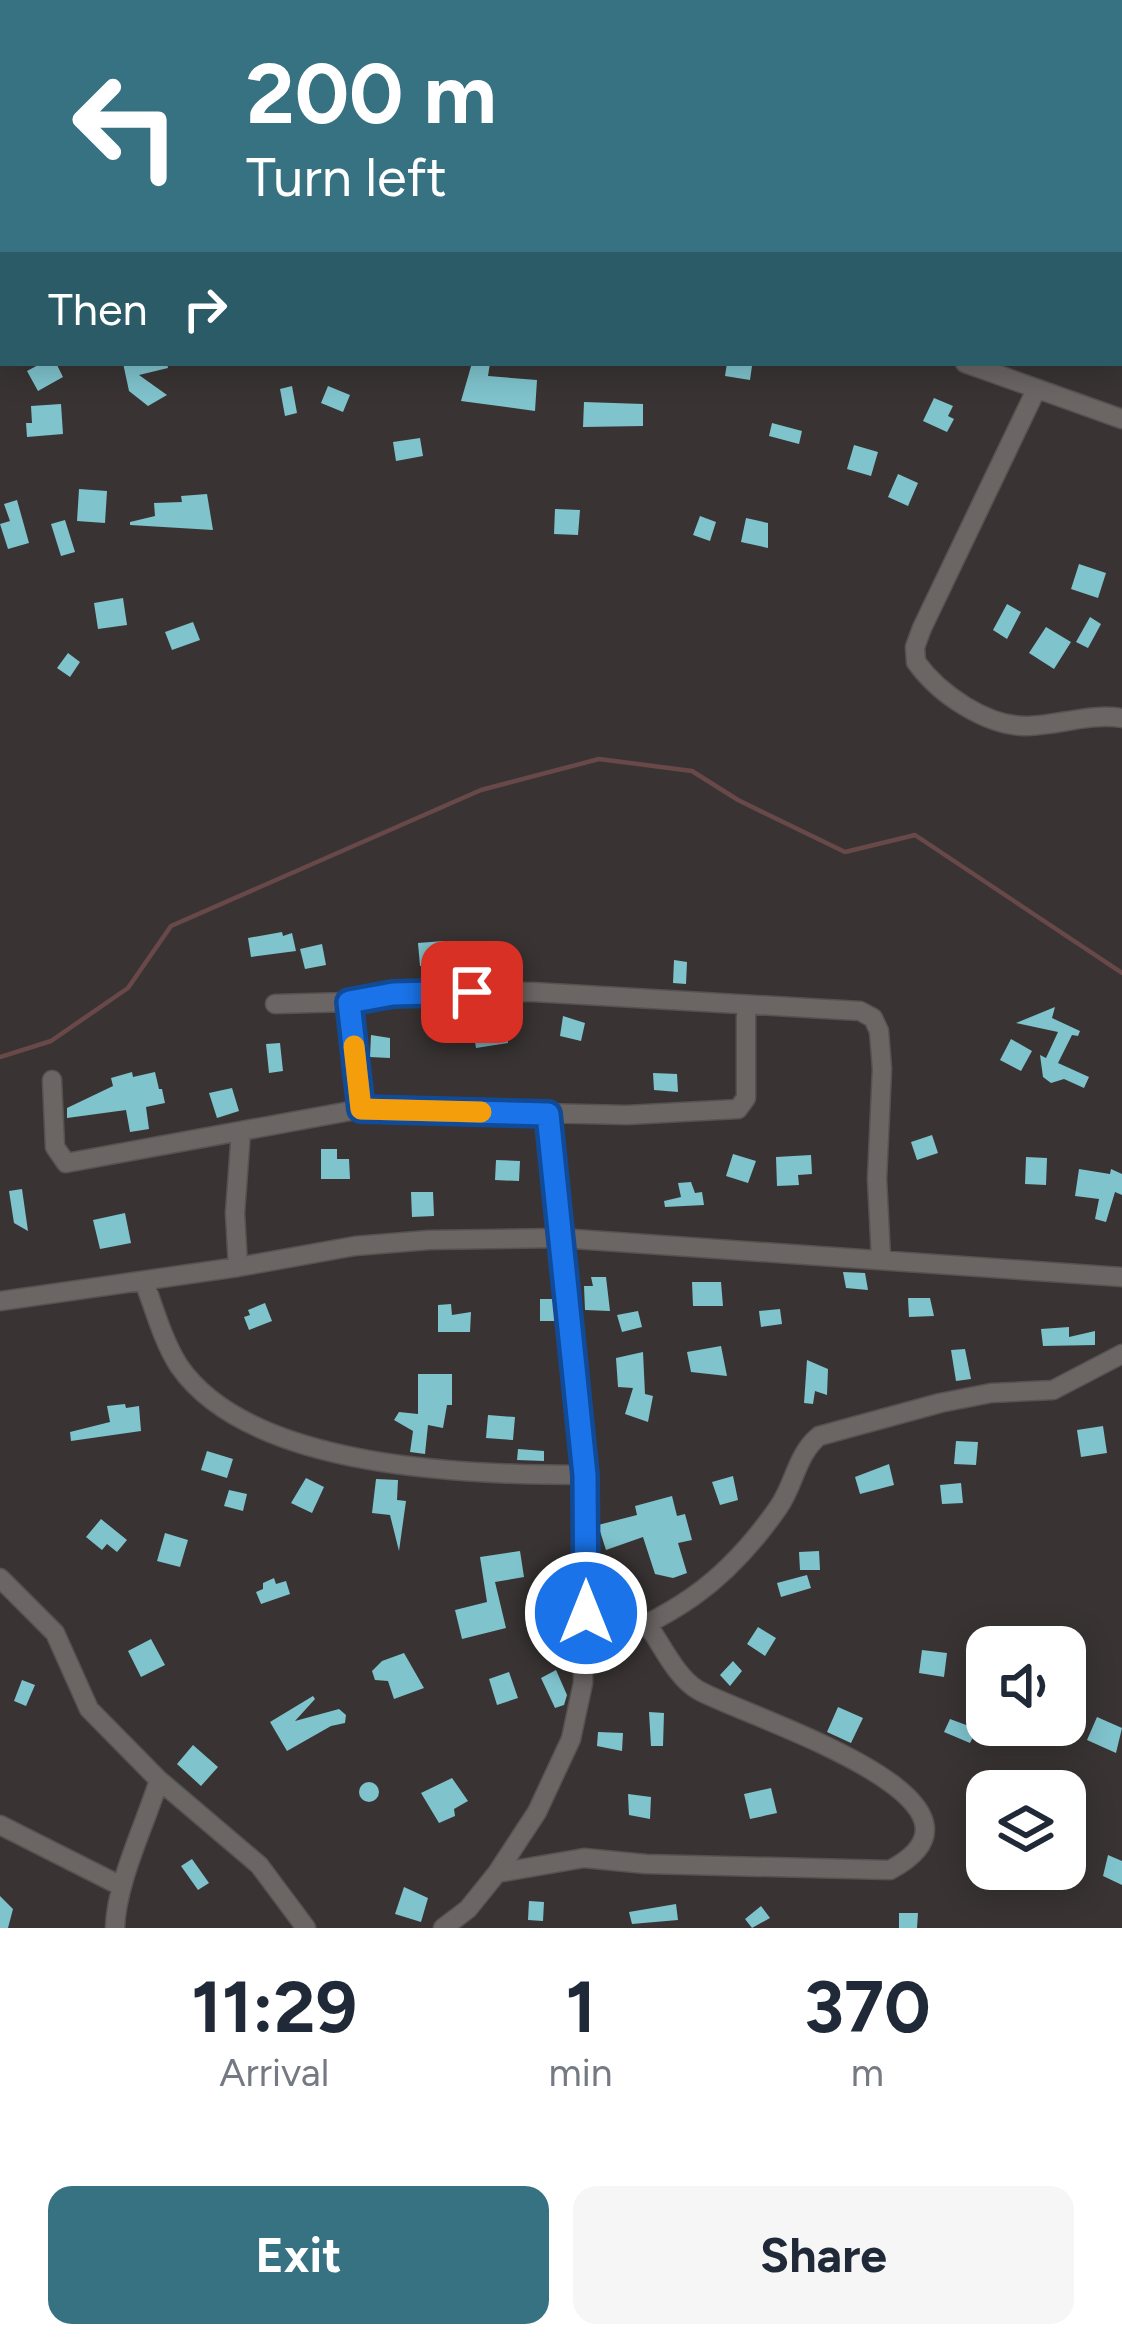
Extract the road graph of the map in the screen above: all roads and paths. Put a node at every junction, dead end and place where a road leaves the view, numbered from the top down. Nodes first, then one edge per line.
1 (973, 366) edge
2 (1036, 389) junction
3 (1122, 418) edge
4 (1122, 718) edge
5 (349, 1002) junction
6 (275, 1004) dead end
7 (746, 1006) junction
8 (52, 1079) dead end
9 (361, 1109) junction
10 (548, 1114) junction
11 (241, 1131) junction
12 (560, 1238) junction
13 (881, 1258) junction
14 (238, 1267) junction
15 (1122, 1277) edge
16 (144, 1280) junction
17 (0, 1301) edge
18 (1122, 1354) edge
19 (585, 1475) junction
20 (0, 1578) edge
21 (647, 1624) junction
22 (585, 1652) junction
23 (158, 1780) junction
24 (0, 1825) edge
25 (497, 1873) junction
26 (121, 1886) junction
27 (115, 1928) edge
28 (306, 1928) edge
29 (443, 1928) edge

1 - 2 street
2 - 3 street
2 - 4 street
5 - 6 street
5 - 7 street
5 - 9 street
7 - 10 street
7 - 13 street
8 - 11 street
9 - 10 street
9 - 11 street
10 - 12 street
11 - 14 street
12 - 13 street
12 - 14 street
12 - 19 street
13 - 15 street
14 - 16 street
16 - 17 street
16 - 19 street
18 - 21 street
19 - 22 street
20 - 23 street
21 - 22 street
21 - 25 street
22 - 25 street
23 - 26 street
23 - 28 street
24 - 26 street
25 - 29 street
26 - 27 street

